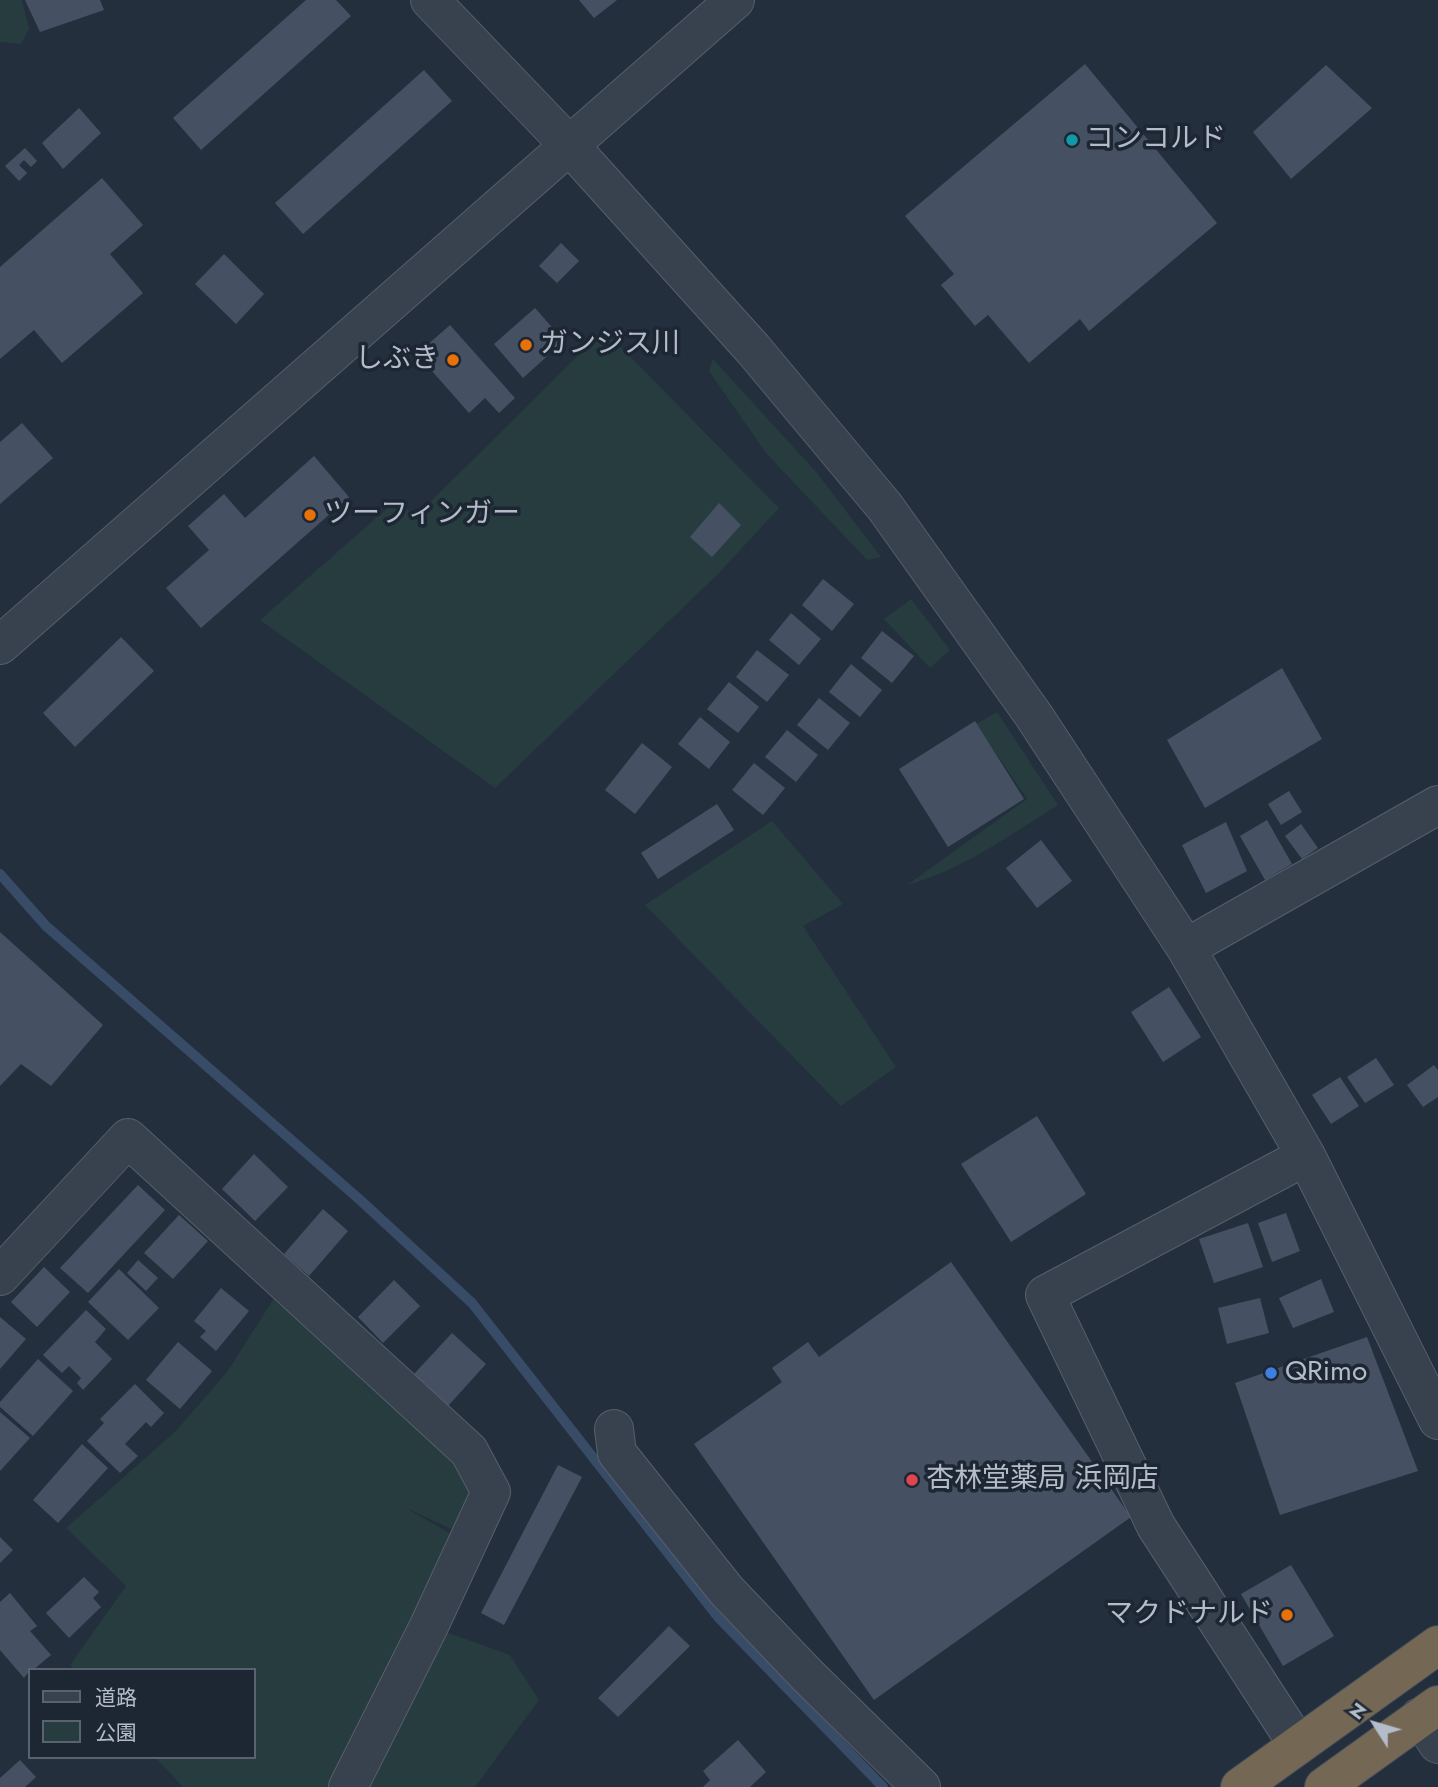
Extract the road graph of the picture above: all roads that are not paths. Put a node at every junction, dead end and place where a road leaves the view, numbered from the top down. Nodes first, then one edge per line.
1 (430, 0) edge
2 (735, 0) edge
3 (570, 146) junction
4 (0, 645) edge
5 (1438, 805) edge
6 (1186, 948) junction
7 (1306, 1156) junction
8 (0, 1276) edge
9 (1438, 1420) edge
10 (614, 1429) dead end
11 (1438, 1645) edge
12 (1432, 1722) edge
13 (1298, 1745) junction
14 (1346, 1781) edge
15 (348, 1787) edge
16 (921, 1787) edge
17 (1240, 1787) edge

1 - 3 street
2 - 3 street
3 - 4 street
3 - 6 street
5 - 6 street
6 - 7 street
7 - 9 street
7 - 13 street
8 - 15 street
10 - 16 street
11 - 13 highway
12 - 14 highway
13 - 17 highway

